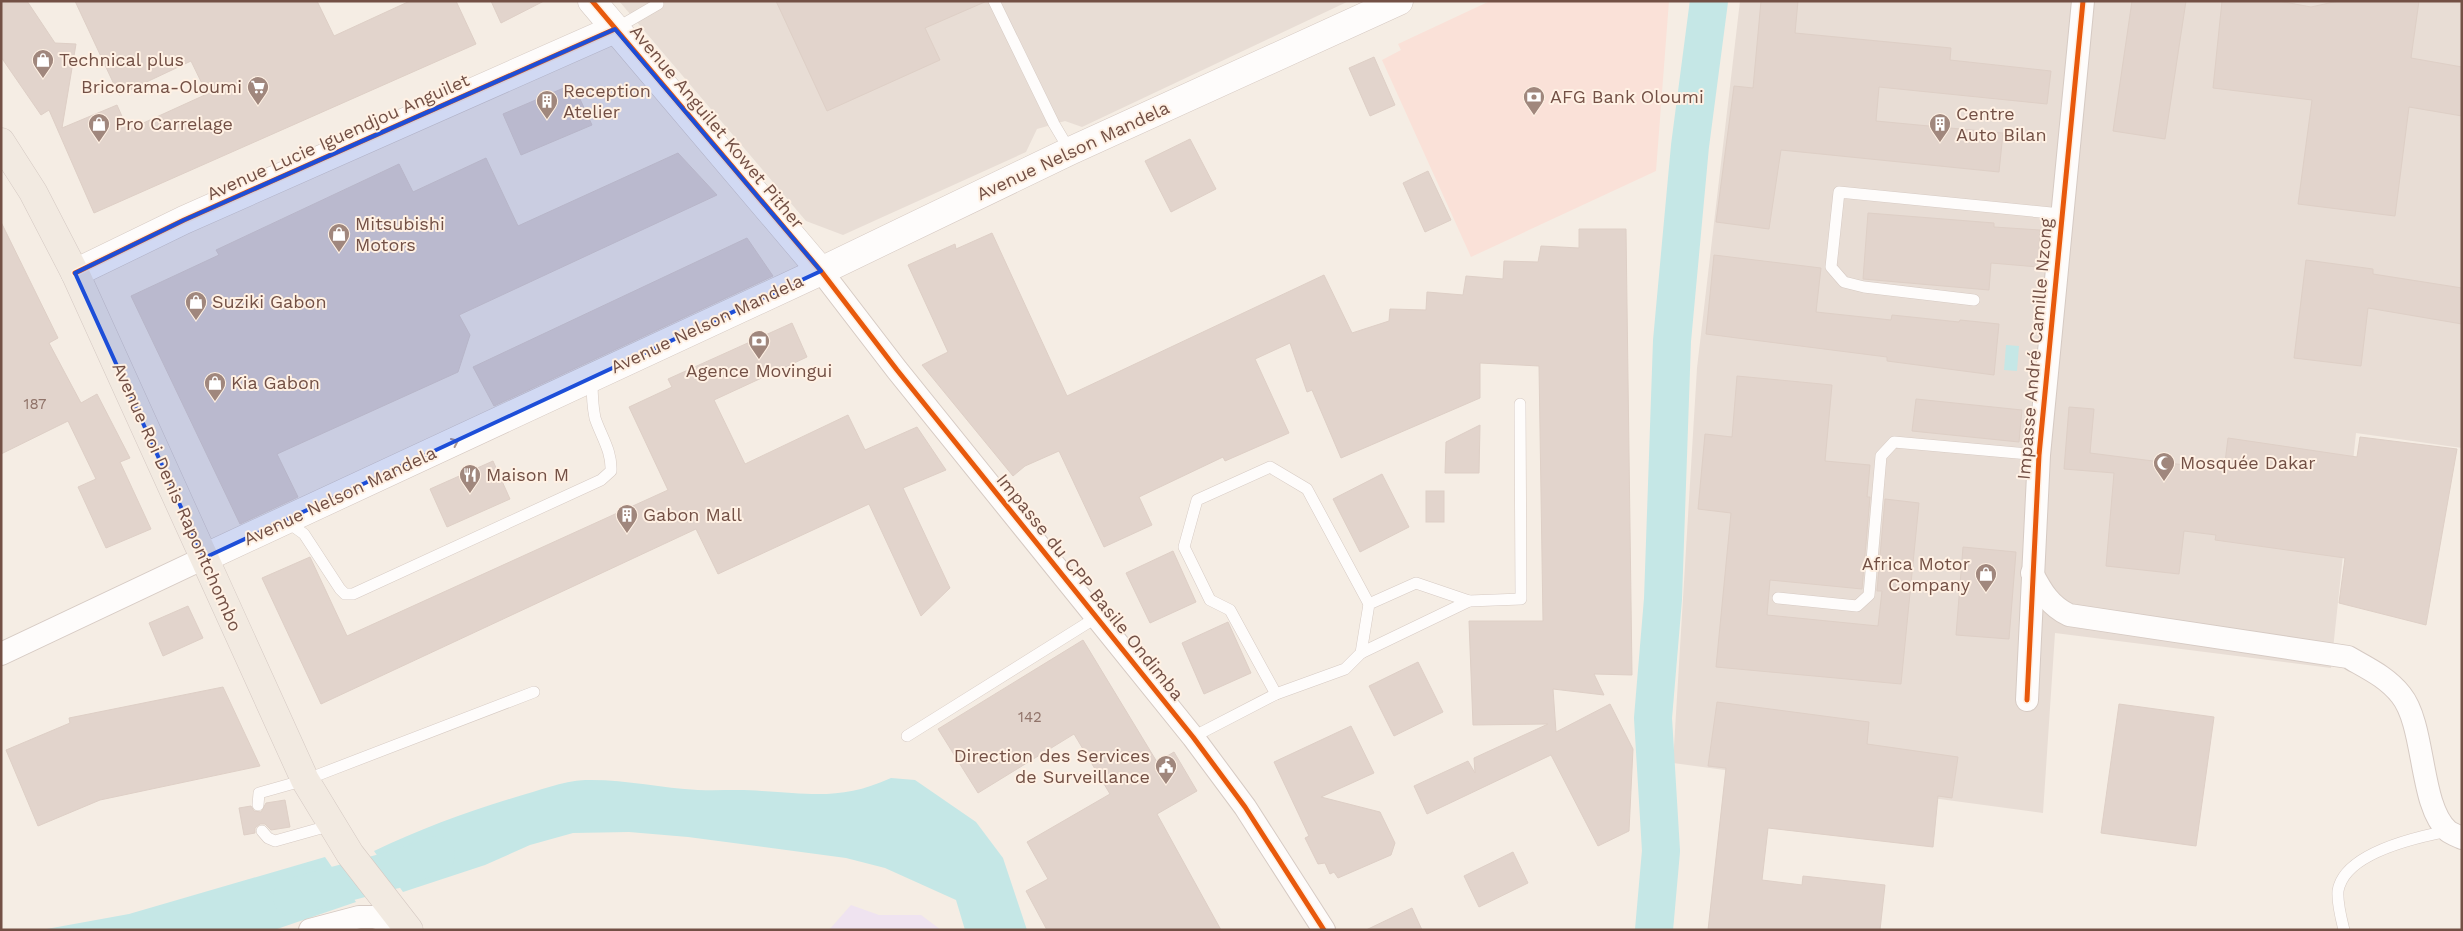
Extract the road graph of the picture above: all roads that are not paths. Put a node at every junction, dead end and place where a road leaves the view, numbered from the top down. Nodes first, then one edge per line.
1 (592, 1) edge
2 (994, 1) edge
3 (1399, 1) edge
4 (2083, 1) edge
5 (658, 4) dead end
6 (615, 29) junction
7 (1, 142) edge
8 (1070, 151) junction
9 (2061, 214) junction
10 (821, 271) junction
11 (74, 273) junction
12 (1974, 300) dead end
13 (592, 378) junction
14 (1520, 404) dead end
15 (2038, 455) junction
16 (286, 521) junction
17 (204, 558) junction
18 (2032, 573) junction
19 (1778, 598) dead end
20 (1469, 600) junction
21 (1369, 604) junction
22 (1097, 617) junction
23 (1361, 653) junction
24 (1, 654) edge
25 (534, 692) dead end
26 (1276, 694) junction
27 (2027, 700) dead end
28 (907, 736) dead end
29 (1193, 737) junction
30 (305, 780) junction
31 (258, 804) dead end
32 (332, 825) junction
33 (262, 831) dead end
34 (2455, 834) edge
35 (407, 928) edge
36 (310, 930) edge
37 (1324, 930) edge
38 (2344, 930) edge

1 - 6 main road, Avenue Anguilet Kowet Pither
2 - 8 lane
3 - 8 main road, Avenue Nelson Mandela
4 - 9 street, Impasse André Camille Nzong
5 - 6 lane
6 - 10 main road, Avenue Anguilet Kowet Pither
6 - 11 main road, Avenue Lucie Iguendjou Anguilet
7 - 11 main road, Avenue Roi Denis Rapontchombo
8 - 10 main road, Avenue Nelson Mandela
9 - 12 lane
9 - 15 street, Impasse André Camille Nzong
10 - 13 main road, Avenue Nelson Mandela
10 - 22 street, Impasse du CPP Basile Ondimba
11 - 17 main road, Avenue Roi Denis Rapontchombo
16 -> 13 main road, Avenue Nelson Mandela
13 - 16 lane
14 - 20 lane
15 - 18 street, Impasse André Camille Nzong
15 - 19 lane
16 - 17 main road, Avenue Nelson Mandela
17 - 24 street
17 - 30 main road, Avenue Roi Denis Rapontchombo
18 - 27 street, Impasse André Camille Nzong
18 - 34 street
20 - 21 lane
20 - 23 lane
21 - 23 lane
21 - 26 lane
22 - 28 lane
22 - 29 street, Impasse du CPP Basile Ondimba
23 - 26 lane
25 - 30 lane
26 - 29 lane
29 - 37 street, Impasse du CPP Basile Ondimba
30 - 31 lane
30 - 32 main road, Avenue Roi Denis Rapontchombo
32 - 33 lane
32 - 35 main road, Avenue Roi Denis Rapontchombo
34 - 38 lane
35 - 36 street

